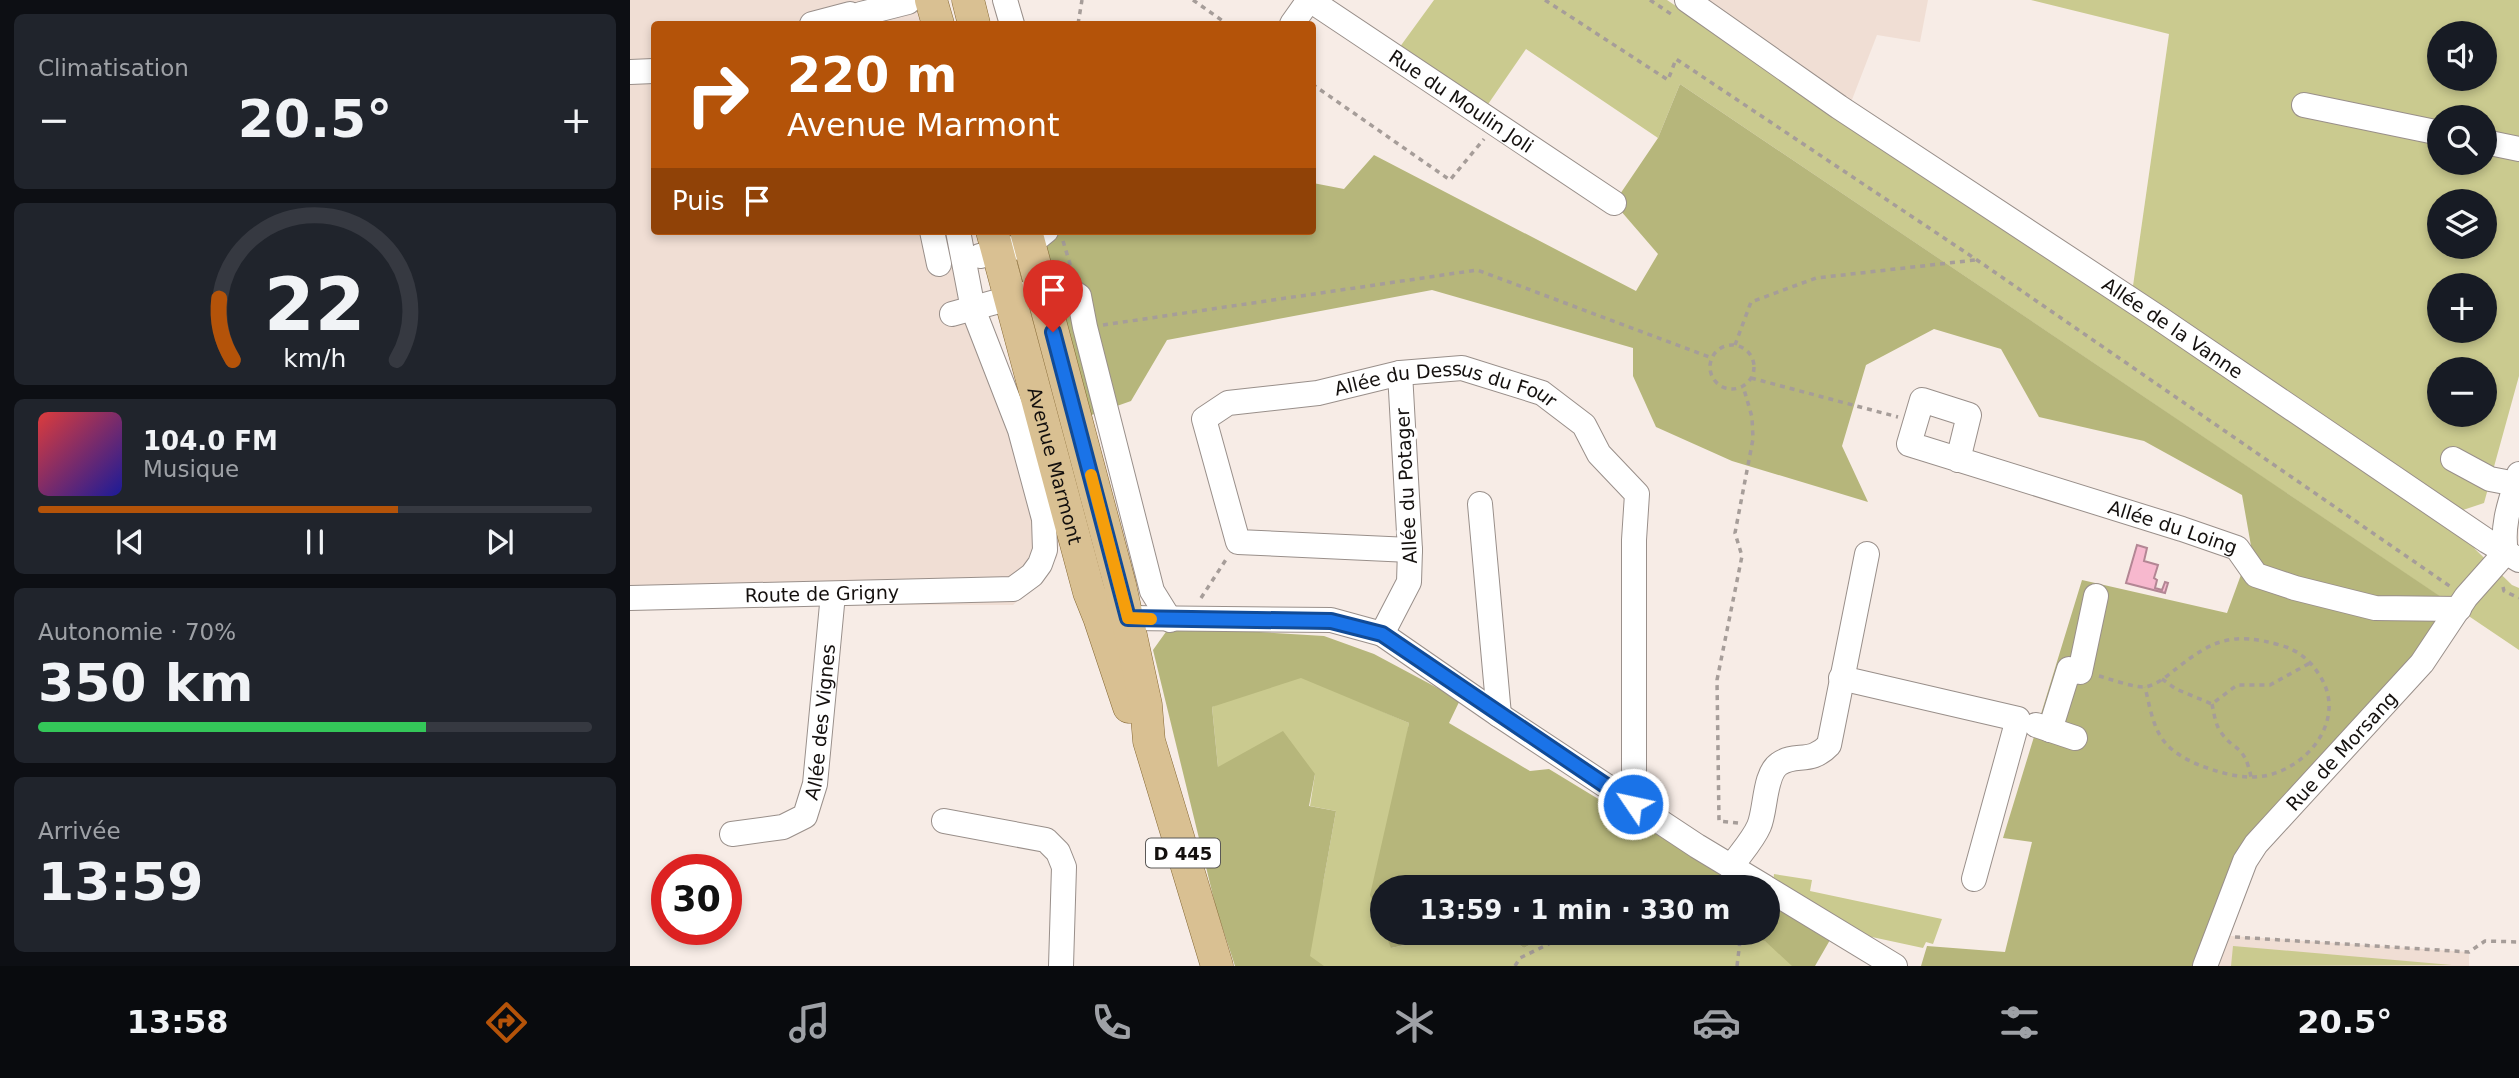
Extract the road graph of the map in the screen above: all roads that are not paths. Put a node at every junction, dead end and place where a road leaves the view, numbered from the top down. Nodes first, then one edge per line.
1 (944, 0) edge
2 (953, 0) edge
3 (968, 0) edge
4 (1005, 0) edge
5 (1310, 0) edge
6 (1687, 0) edge
7 (915, 7) edge
8 (825, 21) edge
9 (934, 21) edge
10 (949, 21) edge
11 (958, 21) edge
12 (973, 21) edge
13 (1011, 21) edge
14 (1294, 21) edge
15 (651, 71) edge
16 (630, 72) edge
17 (2304, 105) dead end
18 (2427, 130) edge
19 (2497, 144) edge
20 (2519, 149) edge
21 (1614, 203) dead end
22 (933, 235) edge
23 (959, 235) edge
24 (1034, 235) edge
25 (995, 242) edge
26 (964, 259) junction
27 (939, 264) dead end
28 (1028, 303) junction
29 (962, 311) junction
30 (1400, 373) junction
31 (2453, 459) dead end
32 (1958, 460) junction
33 (2517, 479) edge
34 (1480, 504) dead end
35 (1410, 550) junction
36 (1867, 554) dead end
37 (2512, 556) edge
38 (833, 594) junction
39 (2096, 596) dead end
40 (630, 598) edge
41 (1114, 602) junction
42 (2462, 603) junction
43 (1179, 619) junction
44 (1382, 634) junction
45 (1841, 678) junction
46 (1499, 715) junction
47 (2018, 719) junction
48 (2050, 730) junction
49 (2075, 738) dead end
50 (1149, 741) junction
51 (1633, 804) junction
52 (944, 821) dead end
53 (732, 834) dead end
54 (1731, 867) junction
55 (1744, 875) edge
56 (1974, 879) dead end
57 (1780, 896) edge
58 (1061, 966) edge
59 (1217, 966) edge
60 (1895, 966) edge
61 (2205, 966) edge

1 - 10 main road
2 - 11 main road
3 - 12 main road
4 - 13 street
5 - 14 street
5 - 21 street, Rue du Moulin Joli
6 - 37 street, Allée de la Vanne
7 - 8 street
7 - 9 main road
15 - 16 street
17 - 18 street
19 - 20 street
22 - 27 street
23 - 26 street
24 - 25 street
24 - 28 main road, Avenue Marmont / D 445
25 - 26 street
25 - 28 main road, Avenue Marmont / D 445
26 - 29 street
28 - 29 street
28 - 41 main road, Avenue Marmont / D 445
28 - 41 main road, Avenue Marmont / D 445
28 - 43 street
29 - 38 street, Route de Grigny
30 - 35 street, Allée du Potager
30 - 35 street, Allée du Dessus du Four
30 - 51 street, Allée du Dessus du Four
31 - 33 street
32 - 32 street, Allée du Loing
32 - 42 street, Allée du Loing
33 - 37 street
34 - 46 street
35 - 44 street, Allée du Potager
36 - 45 street
37 - 42 street, Rue de Morsang
38 - 40 street, Route de Grigny
38 - 53 street, Allée des Vignes
39 - 48 street
41 - 43 street
41 - 50 main road, Avenue Marmont / D 445
41 - 50 main road, Avenue Marmont / D 445
42 - 61 street, Rue de Morsang
43 - 44 street
44 - 46 street
45 - 47 street
45 - 54 street
46 - 51 street
47 - 48 street
47 - 56 street
48 - 49 street
50 - 59 main road, Avenue Marmont / D 445
51 - 54 street
52 - 58 street
54 - 55 street
57 - 60 street

